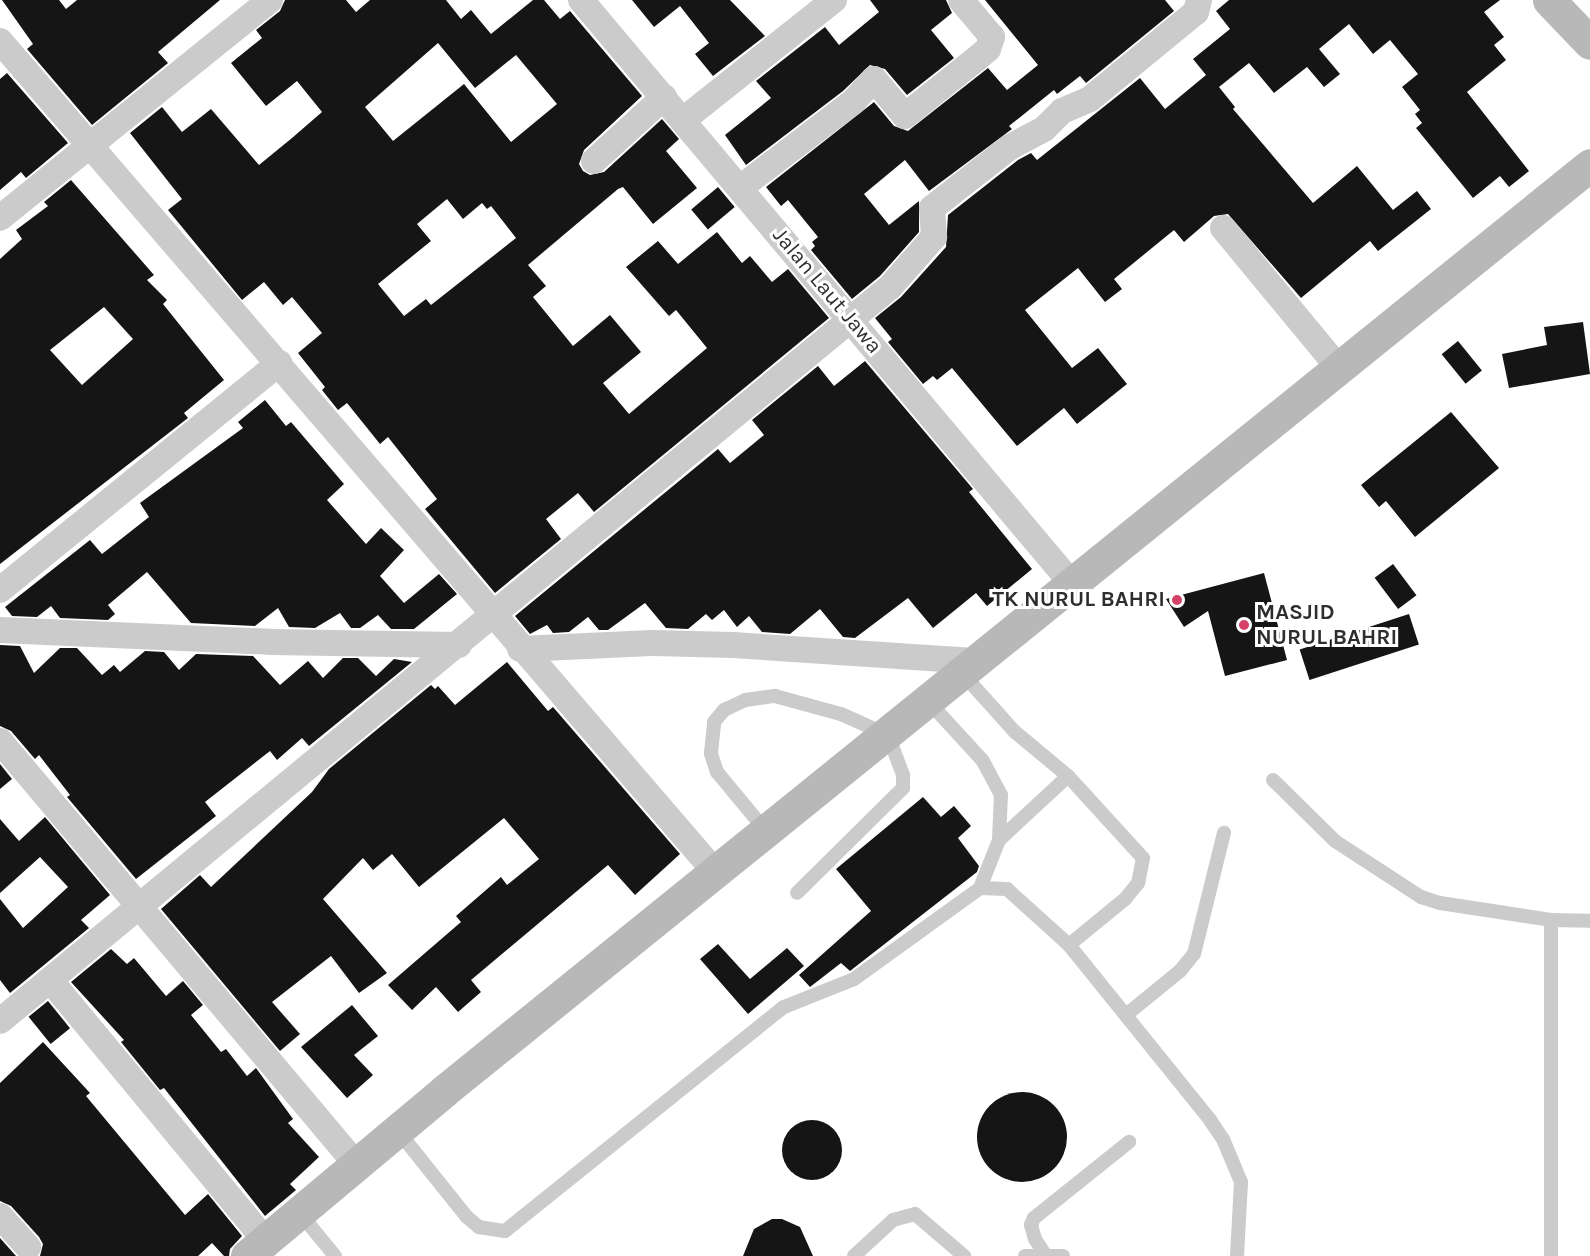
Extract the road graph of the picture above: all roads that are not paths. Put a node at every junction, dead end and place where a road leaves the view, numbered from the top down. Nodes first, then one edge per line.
1 (270, 0) edge
2 (581, 0) edge
3 (834, 0) edge
4 (961, 0) edge
5 (1199, 0) edge
6 (1549, 0) edge
7 (1590, 43) edge
8 (2, 48) edge
9 (664, 97) junction
10 (683, 120) junction
11 (88, 145) junction
12 (594, 161) dead end
13 (1590, 165) edge
14 (740, 188) junction
15 (0, 218) edge
16 (1223, 228) dead end
17 (851, 320) junction
18 (279, 363) junction
19 (1339, 369) junction
20 (1072, 584) junction
21 (0, 590) edge
22 (493, 618) junction
23 (0, 630) edge
24 (459, 645) junction
25 (520, 649) junction
26 (970, 667) junction
27 (929, 702) junction
28 (888, 735) junction
29 (0, 741) edge
30 (1068, 776) junction
31 (1273, 780) dead end
32 (768, 833) junction
33 (1224, 833) dead end
34 (999, 840) junction
35 (717, 874) junction
36 (980, 888) junction
37 (797, 893) dead end
38 (143, 907) junction
39 (1551, 920) junction
40 (1590, 921) edge
41 (1069, 945) junction
42 (50, 980) junction
43 (1125, 1014) junction
44 (0, 1021) edge
45 (398, 1131) junction
46 (1129, 1142) dead end
47 (356, 1164) junction
48 (299, 1212) junction
49 (0, 1216) edge
50 (28, 1247) dead end
51 (256, 1248) edge
52 (1045, 1255) edge
53 (335, 1256) edge
54 (854, 1256) edge
55 (964, 1256) edge
56 (1024, 1256) edge
57 (1064, 1256) edge
58 (1237, 1256) edge
59 (1551, 1256) edge

1 - 11 street
2 - 9 street, Jalan Laut Jawa
3 - 10 street
4 - 14 street
5 - 17 street
6 - 7 main road
8 - 11 street
9 - 10 street, Jalan Laut Jawa
9 - 12 street
10 - 14 street, Jalan Laut Jawa
11 - 15 street
11 - 18 street
13 - 19 main road
14 - 17 street, Jalan Laut Jawa
16 - 19 street
17 - 20 street, Jalan Laut Jawa
17 - 22 street
18 - 21 street
18 - 22 street
19 - 20 main road
20 - 26 main road
22 - 24 street
22 - 25 street
23 - 24 street
24 - 38 street
25 - 26 street
25 - 35 street
26 - 27 main road
26 - 30 lane
27 - 28 main road
27 - 34 lane
28 - 32 main road
28 - 32 lane
28 - 37 lane
29 - 38 street
30 - 34 lane
30 - 41 lane
31 - 39 lane
32 - 35 main road
33 - 43 lane
34 - 36 lane
35 - 45 main road
36 - 41 lane
36 - 45 lane
38 - 42 street
38 - 47 street
39 - 40 lane
39 - 59 lane
41 - 43 lane
42 - 44 street
42 - 51 street
43 - 58 lane
45 - 47 main road
46 - 52 lane
47 - 48 main road
48 - 51 main road
48 - 53 lane
49 - 50 street
52 - 56 lane
52 - 57 lane
54 - 55 lane

